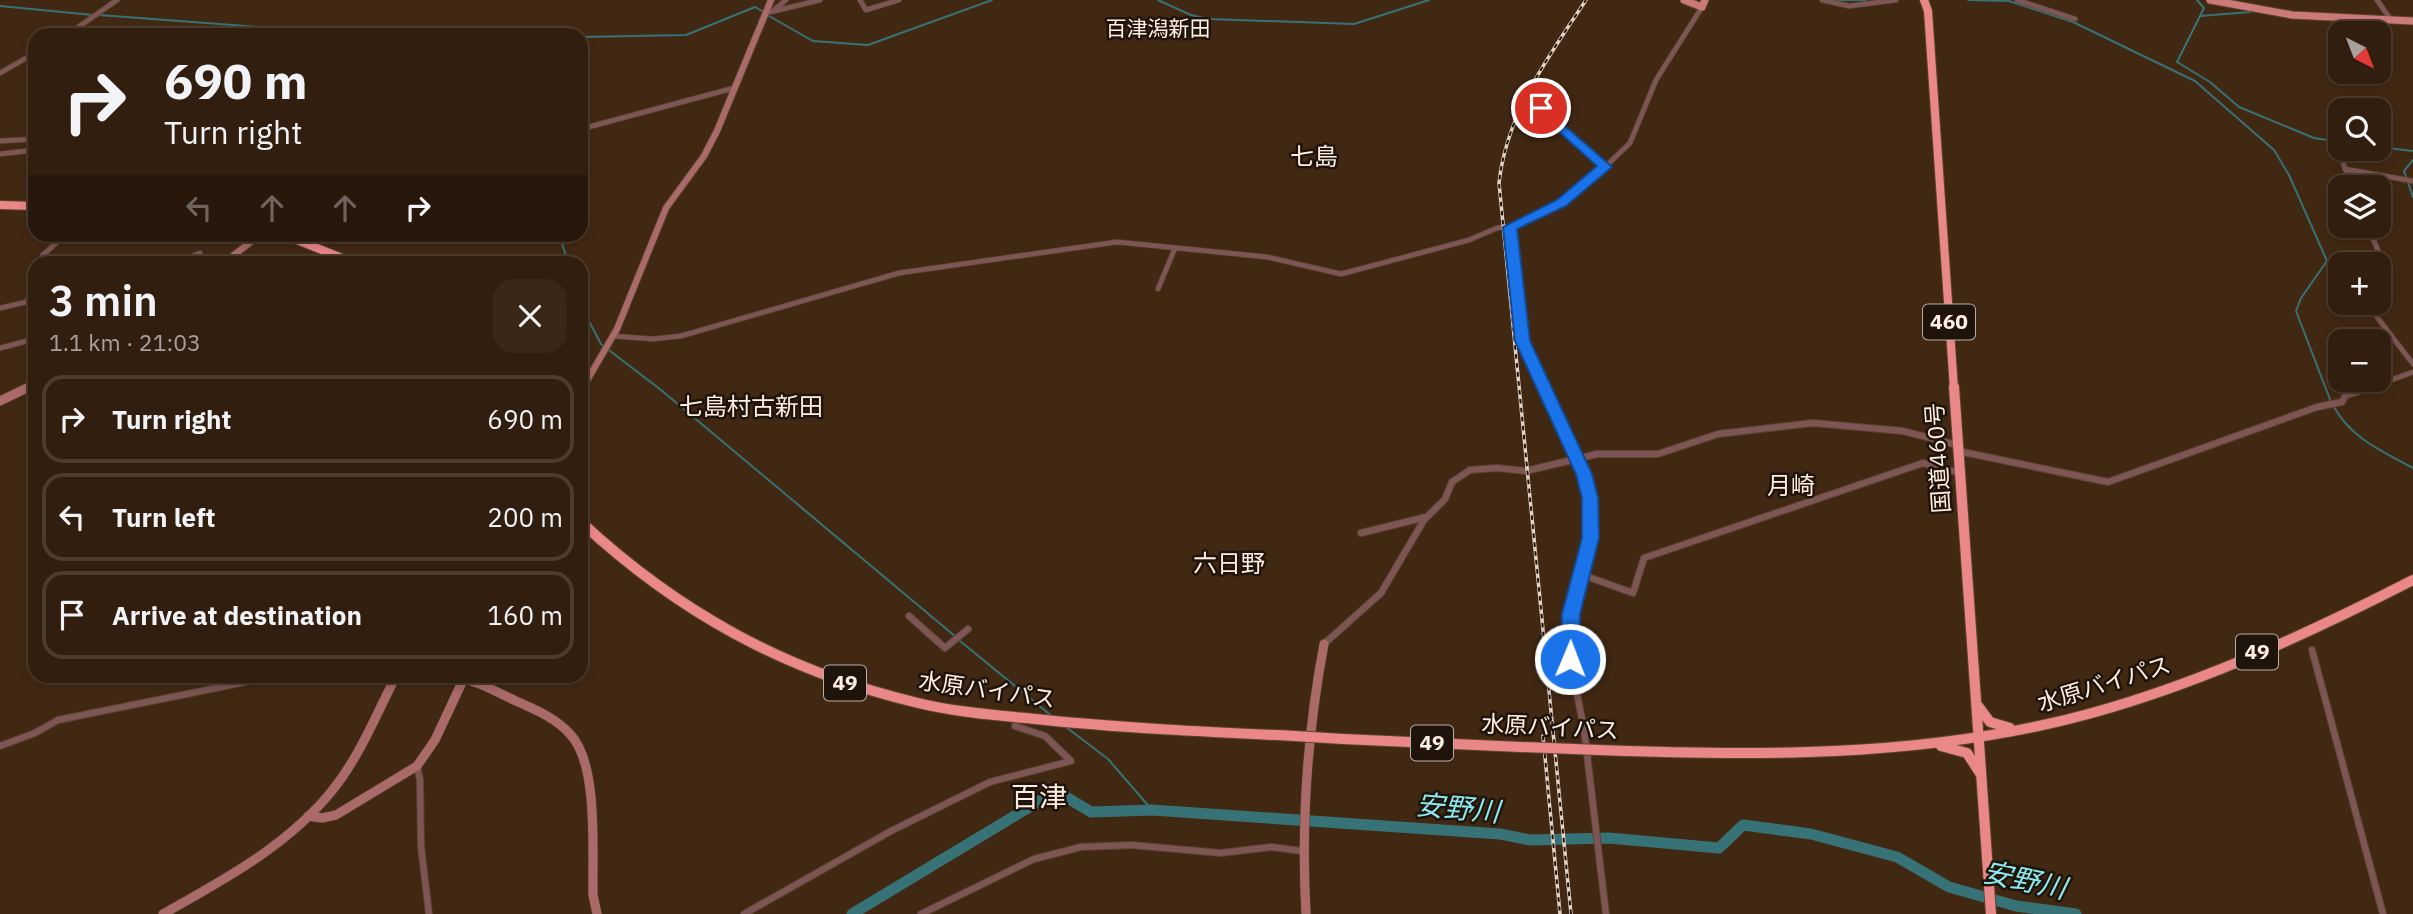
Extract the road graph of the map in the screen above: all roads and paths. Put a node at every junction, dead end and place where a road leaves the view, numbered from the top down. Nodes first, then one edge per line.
1 (117, 0) edge
2 (771, 0) edge
3 (786, 0) edge
4 (820, 0) edge
5 (860, 0) edge
6 (899, 0) edge
7 (1684, 0) edge
8 (1822, 0) edge
9 (1896, 0) edge
10 (1924, 0) edge
11 (2017, 0) edge
12 (2210, 0) edge
13 (2377, 0) edge
14 (1704, 3) edge
15 (769, 12) junction
16 (2075, 19) dead end
17 (2371, 19) joint
18 (2392, 20) junction
19 (2413, 21) edge
20 (78, 28) edge
21 (28, 57) edge
22 (0, 74) edge
23 (734, 88) junction
24 (1526, 95) dead end
25 (588, 127) edge
26 (28, 139) edge
27 (0, 141) edge
28 (28, 151) edge
29 (0, 154) edge
30 (2342, 161) edge
31 (1605, 167) junction
32 (2345, 169) junction
33 (2347, 175) edge
34 (2413, 181) edge
35 (0, 205) edge
36 (28, 206) edge
37 (1510, 227) junction
38 (57, 242) edge
39 (251, 242) edge
40 (302, 242) edge
41 (1175, 248) junction
42 (200, 253) dead end
43 (43, 256) edge
44 (192, 256) edge
45 (233, 256) edge
46 (337, 256) edge
47 (1158, 289) dead end
48 (28, 299) edge
49 (27, 302) joint
50 (0, 308) edge
51 (2376, 315) edge
52 (611, 339) junction
53 (28, 341) edge
54 (0, 348) edge
55 (2413, 364) edge
56 (2413, 372) edge
57 (588, 379) edge
58 (28, 387) edge
59 (0, 401) edge
60 (1957, 448) junction
61 (1577, 461) junction
62 (1960, 473) junction
63 (1426, 517) junction
64 (588, 529) edge
65 (1361, 533) dead end
66 (1580, 574) junction
67 (2413, 580) edge
68 (909, 616) dead end
69 (968, 629) dead end
70 (1323, 647) joint
71 (2312, 650) dead end
72 (241, 683) edge
73 (392, 683) edge
74 (462, 683) edge
75 (474, 683) edge
76 (1976, 703) junction
77 (1015, 726) dead end
78 (2016, 730) junction
79 (1978, 737) junction
80 (1930, 744) junction
81 (0, 746) edge
82 (417, 766) junction
83 (1981, 774) junction
84 (308, 816) junction
85 (1302, 847) junction
86 (163, 914) edge
87 (429, 914) edge
88 (597, 914) edge
89 (744, 914) edge
90 (921, 914) edge
91 (1306, 914) edge
92 (1606, 914) edge
93 (1991, 914) edge
94 (2384, 914) edge

1 - 20 street
2 - 15 main road
3 - 15 street
4 - 15 street
5 - 6 street
7 - 14 main road
8 - 9 street
10 - 60 highway, 国道460号 / 460
11 - 16 street
12 - 17 main road
13 - 18 street
14 - 31 street
15 - 23 main road
17 - 18 main road
18 - 19 main road
21 - 22 street
23 - 25 street
23 - 52 main road
24 - 31 street
26 - 27 street
28 - 29 street
30 - 32 street
31 - 37 street
32 - 33 street
32 - 34 street
35 - 36 highway
37 - 41 street
37 - 61 street
38 - 43 street
39 - 45 main road
40 - 46 highway
41 - 47 street
41 - 52 street
42 - 44 street
48 - 49 street
49 - 50 street
51 - 55 street
52 - 57 main road
53 - 54 street
56 - 60 street
58 - 59 main road
60 - 61 street
60 - 62 highway, 国道460号 / 460
61 - 63 street
61 - 66 street
62 - 66 street
62 - 76 highway, 国道460号 / 460
63 - 65 street
63 - 70 street
64 - 80 highway, 水原バイパス / 49, bridge
66 - 92 street
67 - 78 highway, 水原バイパス / 49
68 - 69 street
70 - 85 main road
71 - 94 street
72 - 81 street
73 - 84 main road
74 - 82 main road
75 - 88 main road
76 - 78 highway
76 - 79 highway, 国道460号 / 460
77 - 89 street
78 - 79 highway, 水原バイパス / 49
79 - 80 highway, 水原バイパス / 49
79 - 83 highway, 国道460号 / 460
80 - 83 highway
82 - 84 main road
82 - 87 street
83 - 93 highway, 国道460号 / 460
84 - 86 main road
85 - 90 street
85 - 91 main road

